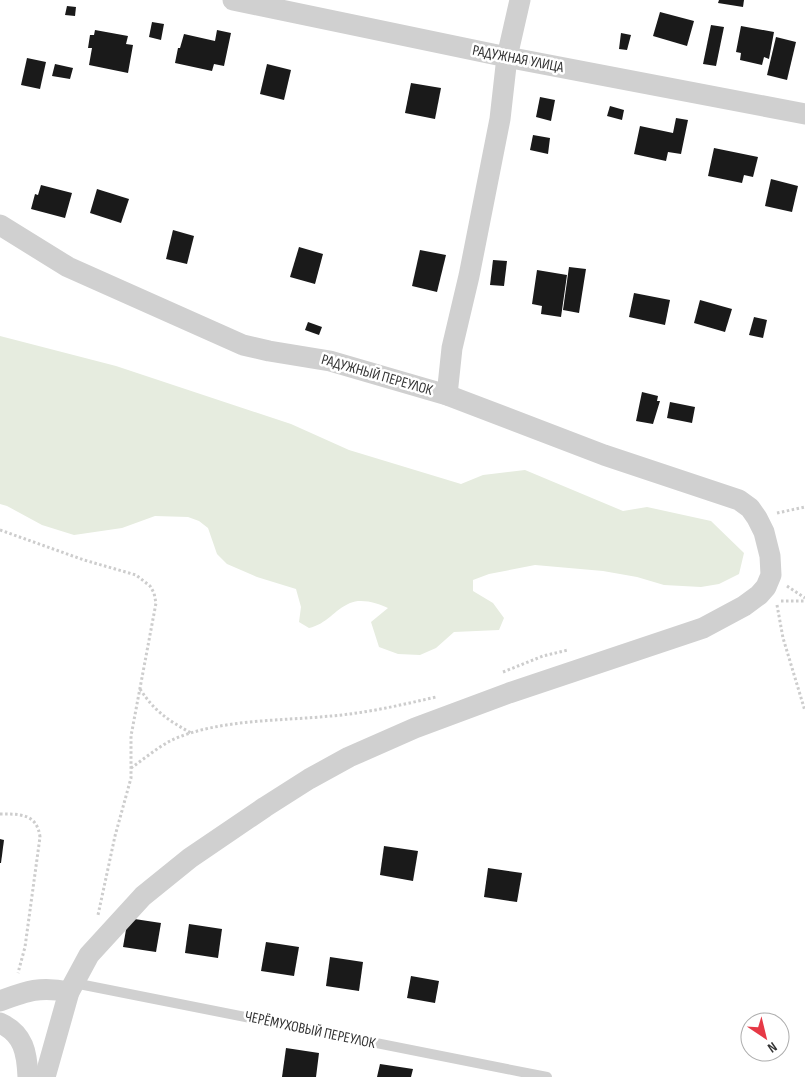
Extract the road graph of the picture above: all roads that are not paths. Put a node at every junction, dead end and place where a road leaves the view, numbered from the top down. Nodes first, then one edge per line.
1 (233, 0) edge
2 (520, 0) edge
3 (507, 57) junction
4 (805, 114) edge
5 (0, 225) edge
6 (447, 395) junction
7 (71, 987) junction
8 (5, 999) edge
9 (0, 1023) edge
10 (28, 1077) edge
11 (45, 1077) edge
12 (547, 1077) edge

1 - 3 street, РАДУЖНАЯ УЛИЦА
2 - 3 street
3 - 4 street, РАДУЖНАЯ УЛИЦА
3 - 6 street
5 - 6 street, РАДУЖНЫЙ ПЕРЕУЛОК
6 - 7 street, РАДУЖНЫЙ ПЕРЕУЛОК
7 - 8 street
7 - 11 street
7 - 12 lane, ЧЕРЁМУХОВЫЙ ПЕРЕУЛОК
9 - 10 street

